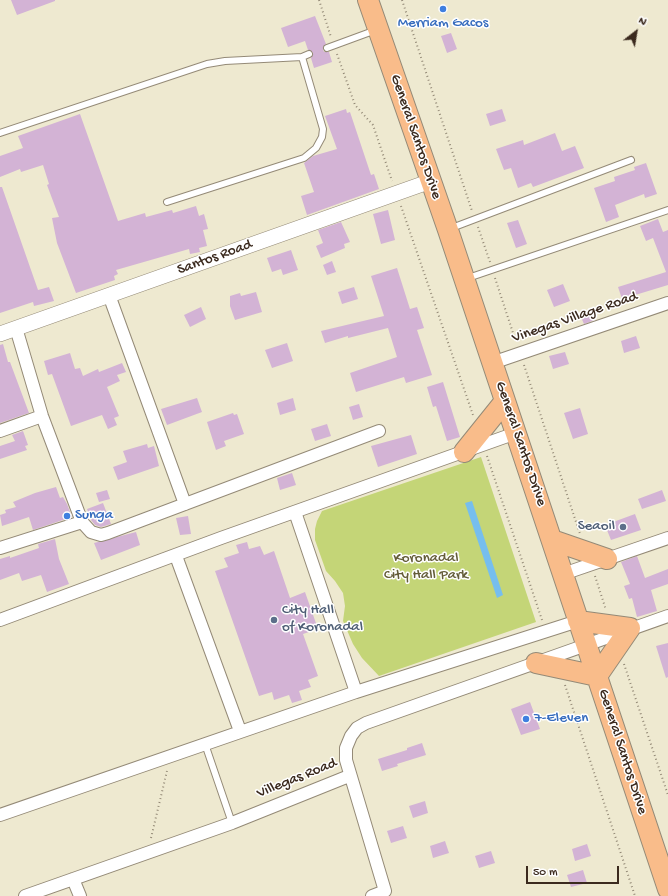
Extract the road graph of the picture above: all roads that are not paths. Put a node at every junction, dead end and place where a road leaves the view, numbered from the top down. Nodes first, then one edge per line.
1 (368, 0) edge
2 (378, 29) junction
3 (330, 47) road end
4 (309, 54) dead end
5 (302, 57) junction
6 (0, 133) edge
7 (631, 160) dead end
8 (431, 181) junction
9 (167, 202) dead end
10 (668, 210) edge
11 (448, 230) junction
12 (464, 279) junction
13 (109, 295) junction
14 (668, 303) edge
15 (16, 328) junction
16 (0, 334) edge
17 (492, 363) junction
18 (505, 401) junction
19 (42, 416) junction
20 (0, 431) edge
21 (379, 431) dead end
22 (516, 433) junction
23 (464, 452) junction
24 (186, 504) junction
25 (295, 512) junction
26 (82, 522) junction
27 (668, 538) edge
28 (552, 540) junction
29 (0, 548) edge
30 (176, 556) junction
31 (595, 558) junction
32 (563, 574) junction
33 (668, 616) edge
34 (0, 620) edge
35 (578, 622) junction
36 (630, 628) junction
37 (587, 646) junction
38 (536, 663) junction
39 (597, 676) junction
40 (356, 692) junction
41 (240, 731) junction
42 (205, 744) junction
43 (349, 776) junction
44 (0, 815) edge
45 (232, 823) junction
46 (73, 879) junction
47 (668, 889) edge
48 (25, 896) edge
49 (80, 896) edge
50 (372, 896) edge

1 - 2 highway, General Santos Drive
2 - 3 lane
2 - 8 highway, General Santos Drive
4 - 5 lane
5 - 6 lane
5 - 9 lane
7 - 11 lane
8 - 11 highway, General Santos Drive
8 - 13 street, Santos Road
10 - 12 lane
11 - 12 highway, General Santos Drive
12 - 17 highway, General Santos Drive
13 - 15 street, Santos Road
13 - 24 street
14 - 17 street, Vinegas Village Road
15 - 16 street, Santos Road
15 - 19 street
17 - 18 highway, General Santos Drive
18 - 22 highway, General Santos Drive
18 - 23 highway
19 - 20 street
19 - 26 street
21 - 24 street
22 - 23 street
22 - 28 highway, General Santos Drive
23 - 25 street
24 - 26 street
25 - 30 street
25 - 40 street
26 - 29 street
27 - 31 street
28 - 31 highway
28 - 32 highway, General Santos Drive
30 - 34 street
30 - 41 street
31 - 32 street
32 - 35 highway, General Santos Drive
33 - 36 street, Villegas Road
35 - 36 highway
35 - 37 highway, General Santos Drive
35 - 40 street
36 - 37 street, Villegas Road
36 - 39 highway
37 - 38 street, Villegas Road
37 - 39 highway, General Santos Drive
38 - 39 highway
38 - 43 street, Villegas Road
39 - 47 highway, General Santos Drive
40 - 41 street
41 - 42 street
42 - 44 street
42 - 45 lane
43 - 45 street, Villegas Road
43 - 50 street
45 - 46 street, Villegas Road
46 - 48 street, Villegas Road
46 - 49 street

